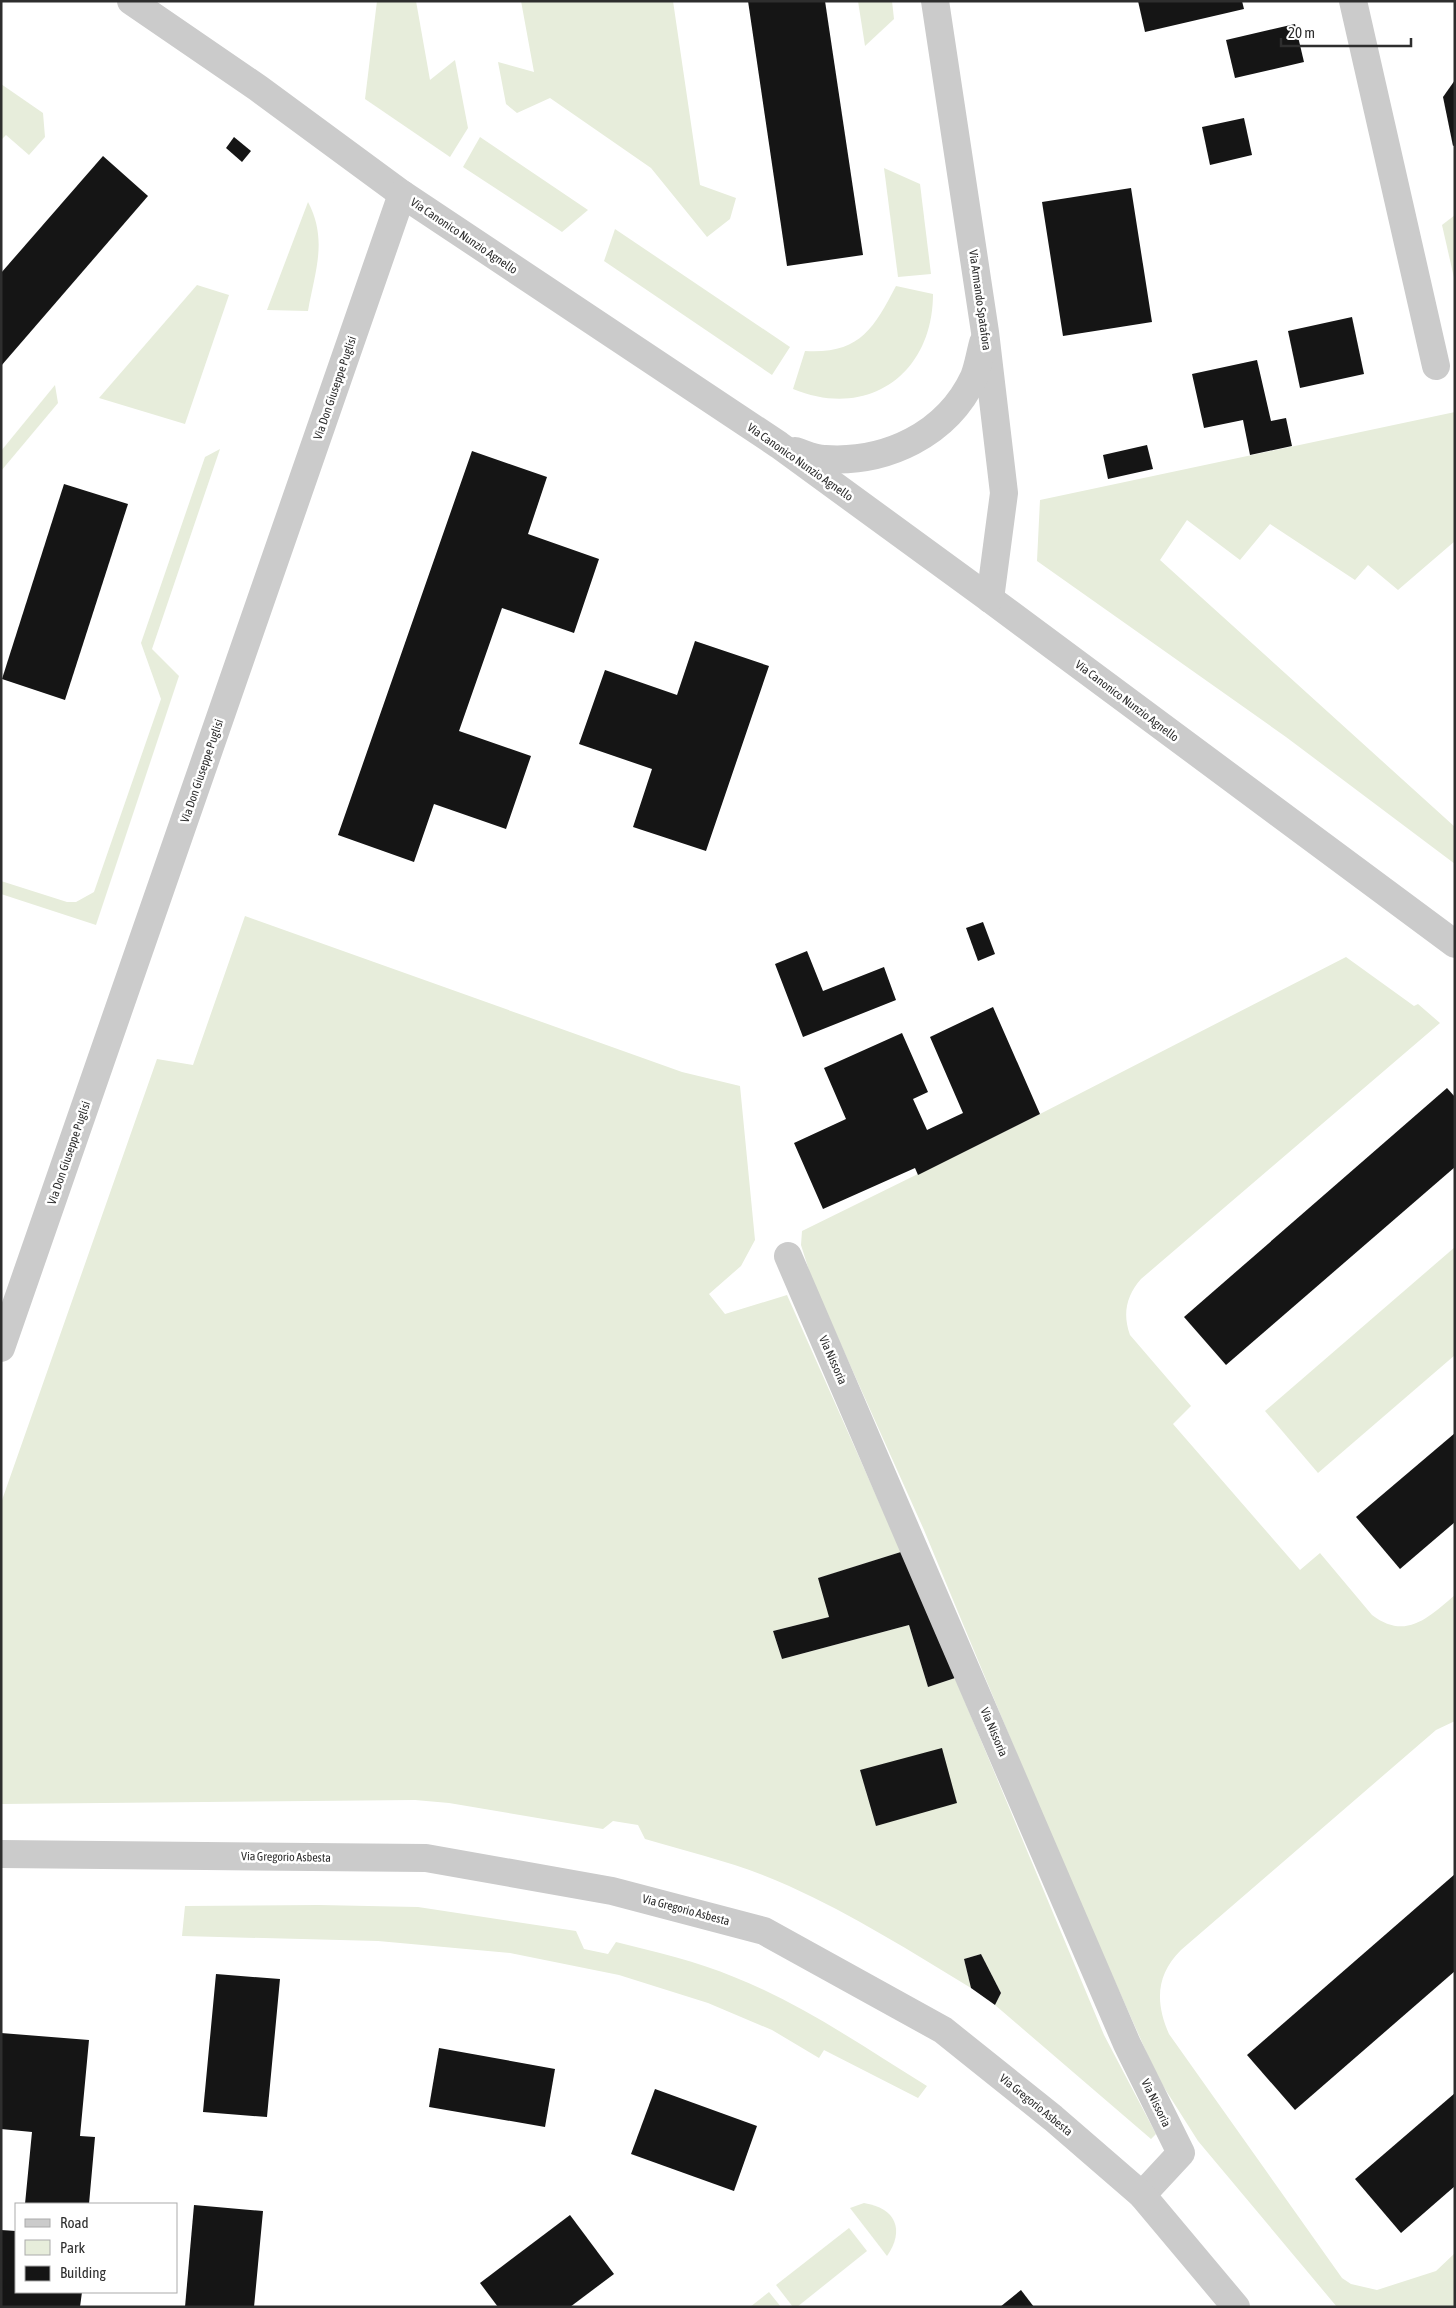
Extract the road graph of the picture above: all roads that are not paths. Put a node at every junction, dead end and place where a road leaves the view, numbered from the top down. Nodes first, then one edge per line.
1 (131, 1) edge
2 (935, 1) edge
3 (1353, 1) edge
4 (402, 194) junction
5 (986, 332) junction
6 (1436, 366) dead end
7 (779, 446) junction
8 (990, 599) junction
9 (1455, 944) edge
10 (788, 1256) dead end
11 (1, 1348) edge
12 (1, 1854) edge
13 (1142, 2195) junction
14 (1236, 2307) edge

1 - 4 street, Via Canonico Nunzio Agnello
2 - 5 street, Via Armando Spatafora
3 - 6 street
4 - 7 street, Via Canonico Nunzio Agnello
4 - 11 street, Via Don Giuseppe Puglisi
5 - 7 street
5 - 8 street, Via Armando Spatafora
7 - 8 street, Via Canonico Nunzio Agnello
8 - 9 street, Via Canonico Nunzio Agnello
10 - 13 street, Via Nissoria
12 - 13 street, Via Gregorio Asbesta
13 - 14 street, Via Gregorio Asbesta

